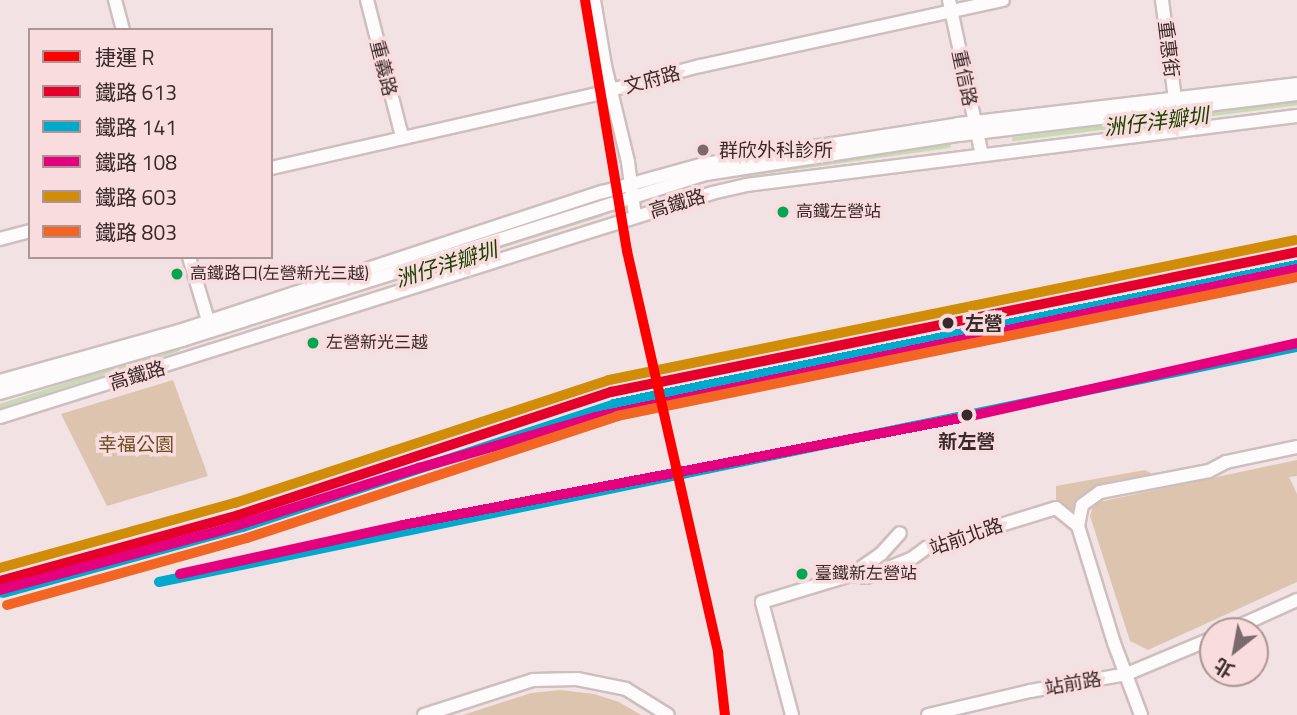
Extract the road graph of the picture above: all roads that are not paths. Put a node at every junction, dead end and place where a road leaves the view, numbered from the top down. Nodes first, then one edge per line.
1 (115, 0) edge
2 (367, 0) edge
3 (593, 0) edge
4 (1003, 0) edge
5 (1163, 0) edge
6 (950, 6) edge
7 (123, 28) edge
8 (1297, 84) edge
9 (612, 90) junction
10 (1297, 94) edge
11 (1175, 99) junction
12 (1297, 116) edge
13 (976, 128) junction
14 (402, 136) junction
15 (982, 155) junction
16 (273, 168) edge
17 (632, 191) junction
18 (635, 216) junction
19 (28, 232) edge
20 (0, 239) edge
21 (190, 259) edge
22 (210, 326) junction
23 (218, 349) junction
24 (0, 381) edge
25 (0, 393) edge
26 (0, 418) edge
27 (1297, 447) edge
28 (1078, 526) junction
29 (901, 533) dead end
30 (851, 575) junction
31 (1297, 600) edge
32 (1259, 617) edge
33 (1199, 644) edge
34 (1126, 674) junction
35 (950, 713) edge
36 (424, 715) edge
37 (668, 715) edge
38 (792, 715) edge
39 (928, 715) edge
40 (1141, 715) edge

1 - 7 street
2 - 14 street, 重義路
3 - 9 street
4 - 6 street, 文府路
5 - 11 street, 重惠街
6 - 9 street, 文府路
6 - 13 street, 重信路
8 - 11 street, 高鐵路
9 - 14 street, 文府路
9 - 17 street
10 - 13 street, 高鐵路
11 - 13 street, 高鐵路
12 - 15 street, 高鐵路
13 - 15 street, 重信路
13 - 17 street, 高鐵路
14 - 16 street, 文府路
15 - 18 street, 高鐵路
17 - 18 street
17 - 22 street, 高鐵路
18 - 23 street, 高鐵路
19 - 20 street
21 - 22 street
22 - 23 street
22 - 24 street, 高鐵路
22 - 25 street, 高鐵路
23 - 26 street, 高鐵路
27 - 28 street
28 - 30 street, 站前北路
28 - 34 street
29 - 30 street, 站前北路
30 - 38 street, 站前北路
31 - 32 street
33 - 34 street, 站前路
34 - 35 street, 站前路
34 - 40 street
35 - 39 street, 站前路
36 - 37 street

